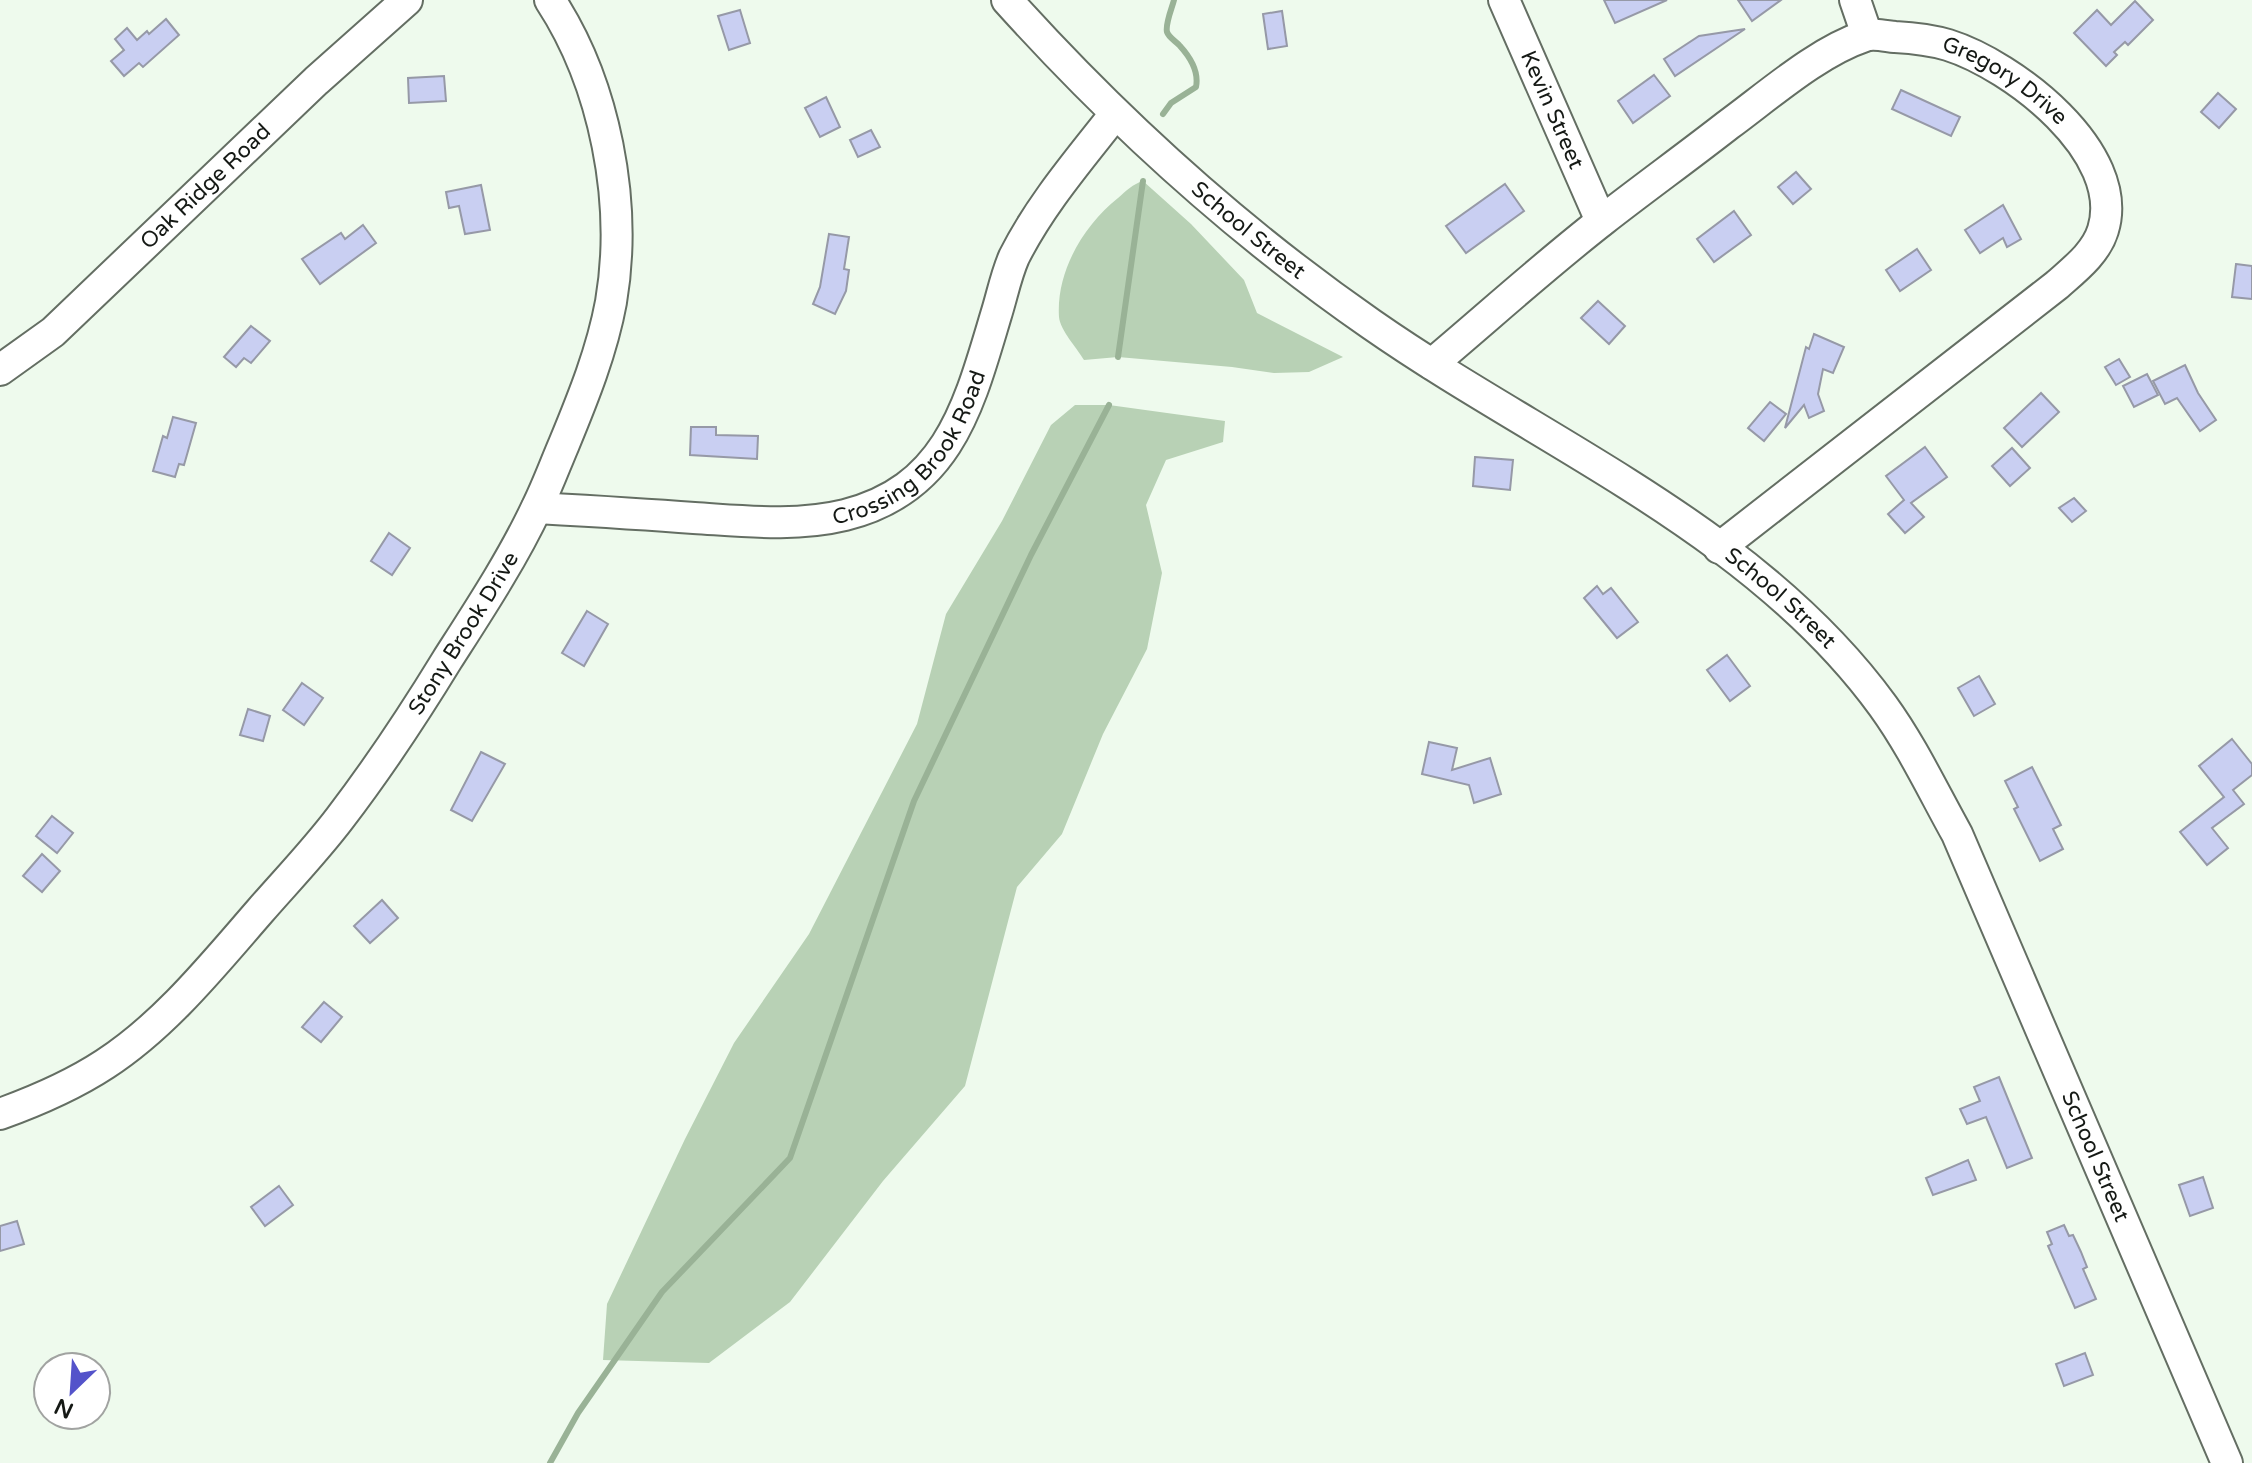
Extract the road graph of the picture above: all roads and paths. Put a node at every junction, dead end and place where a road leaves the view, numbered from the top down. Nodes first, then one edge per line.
1 (407, 0) edge
2 (550, 0) edge
3 (1007, 0) edge
4 (1504, 0) edge
5 (1855, 0) edge
6 (1867, 35) junction
7 (1115, 114) junction
8 (1601, 221) junction
9 (1432, 364) junction
10 (0, 370) edge
11 (537, 508) junction
12 (1719, 548) junction
13 (0, 1114) edge
14 (2227, 1463) edge

1 - 10 street, Oak Ridge Road
2 - 11 street, Stony Brook Drive
3 - 7 street, School Street
4 - 8 street, Kevin Street
5 - 6 street
6 - 8 street, Gregory Drive
6 - 12 street, Gregory Drive
7 - 9 street, School Street
7 - 11 street, Crossing Brook Road
8 - 9 street, Gregory Drive
9 - 12 street, School Street
11 - 13 street, Stony Brook Drive
12 - 14 street, School Street

